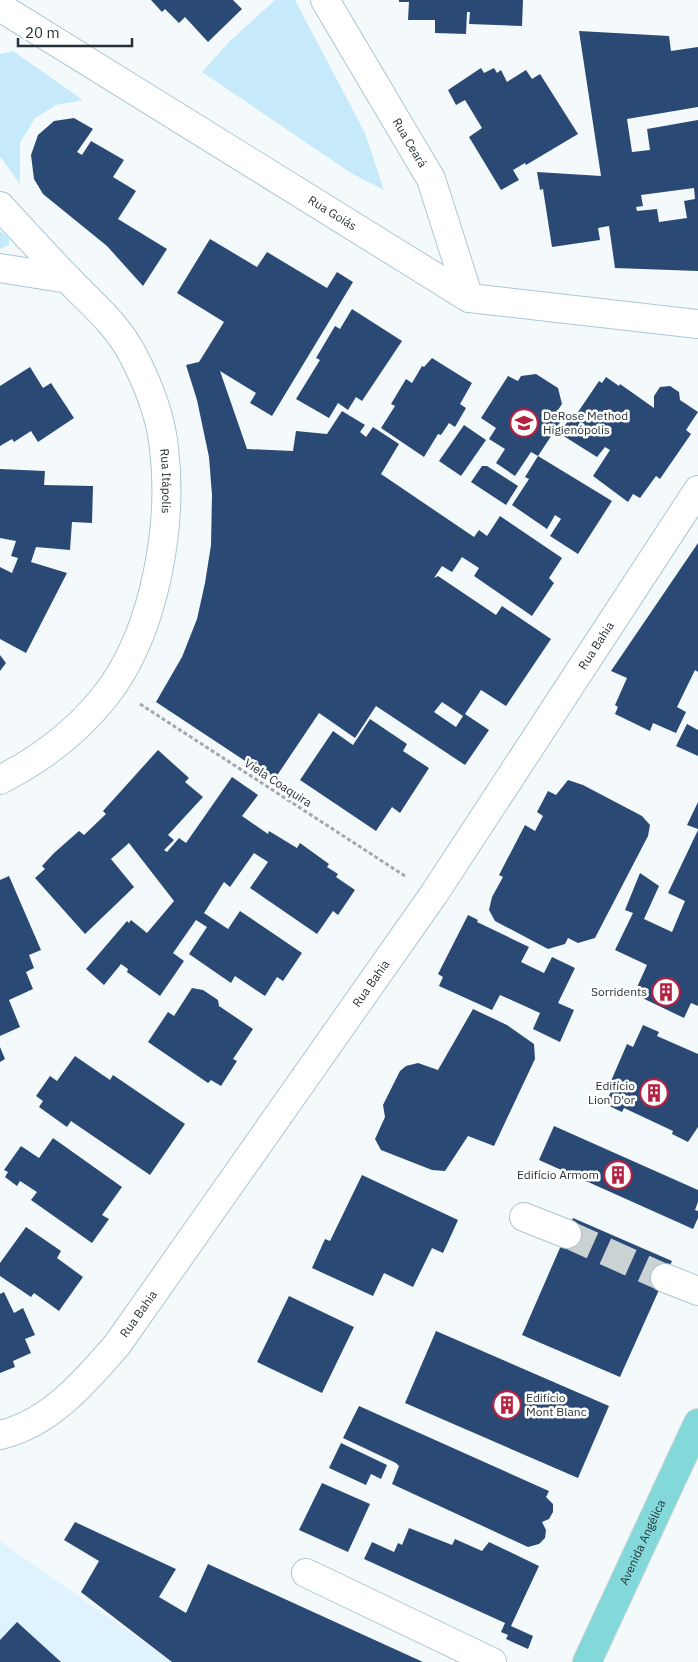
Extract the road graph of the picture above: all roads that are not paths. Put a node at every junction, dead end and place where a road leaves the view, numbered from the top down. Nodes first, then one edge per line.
1 (325, 0) edge
2 (0, 7) edge
3 (12, 26) edge
4 (0, 206) edge
5 (0, 268) edge
6 (68, 279) junction
7 (469, 298) junction
8 (698, 324) edge
9 (698, 490) edge
10 (0, 780) edge
11 (524, 1217) dead end
12 (566, 1234) tunnel mouth
13 (665, 1278) tunnel mouth
14 (698, 1291) edge
15 (698, 1423) edge
16 (0, 1435) edge
17 (306, 1573) dead end
18 (492, 1662) edge
19 (587, 1662) edge

1 - 7 street, Rua Ceará
2 - 3 street, Rua Goiás
3 - 7 street, Rua Goiás
4 - 6 street, Rua Itápolis
5 - 6 street
6 - 10 street, Rua Itápolis
7 - 8 street, Rua Goiás
9 - 16 street, Rua Bahia
11 - 12 street
13 - 14 street
15 - 19 main road, Avenida Angélica
17 - 18 street

